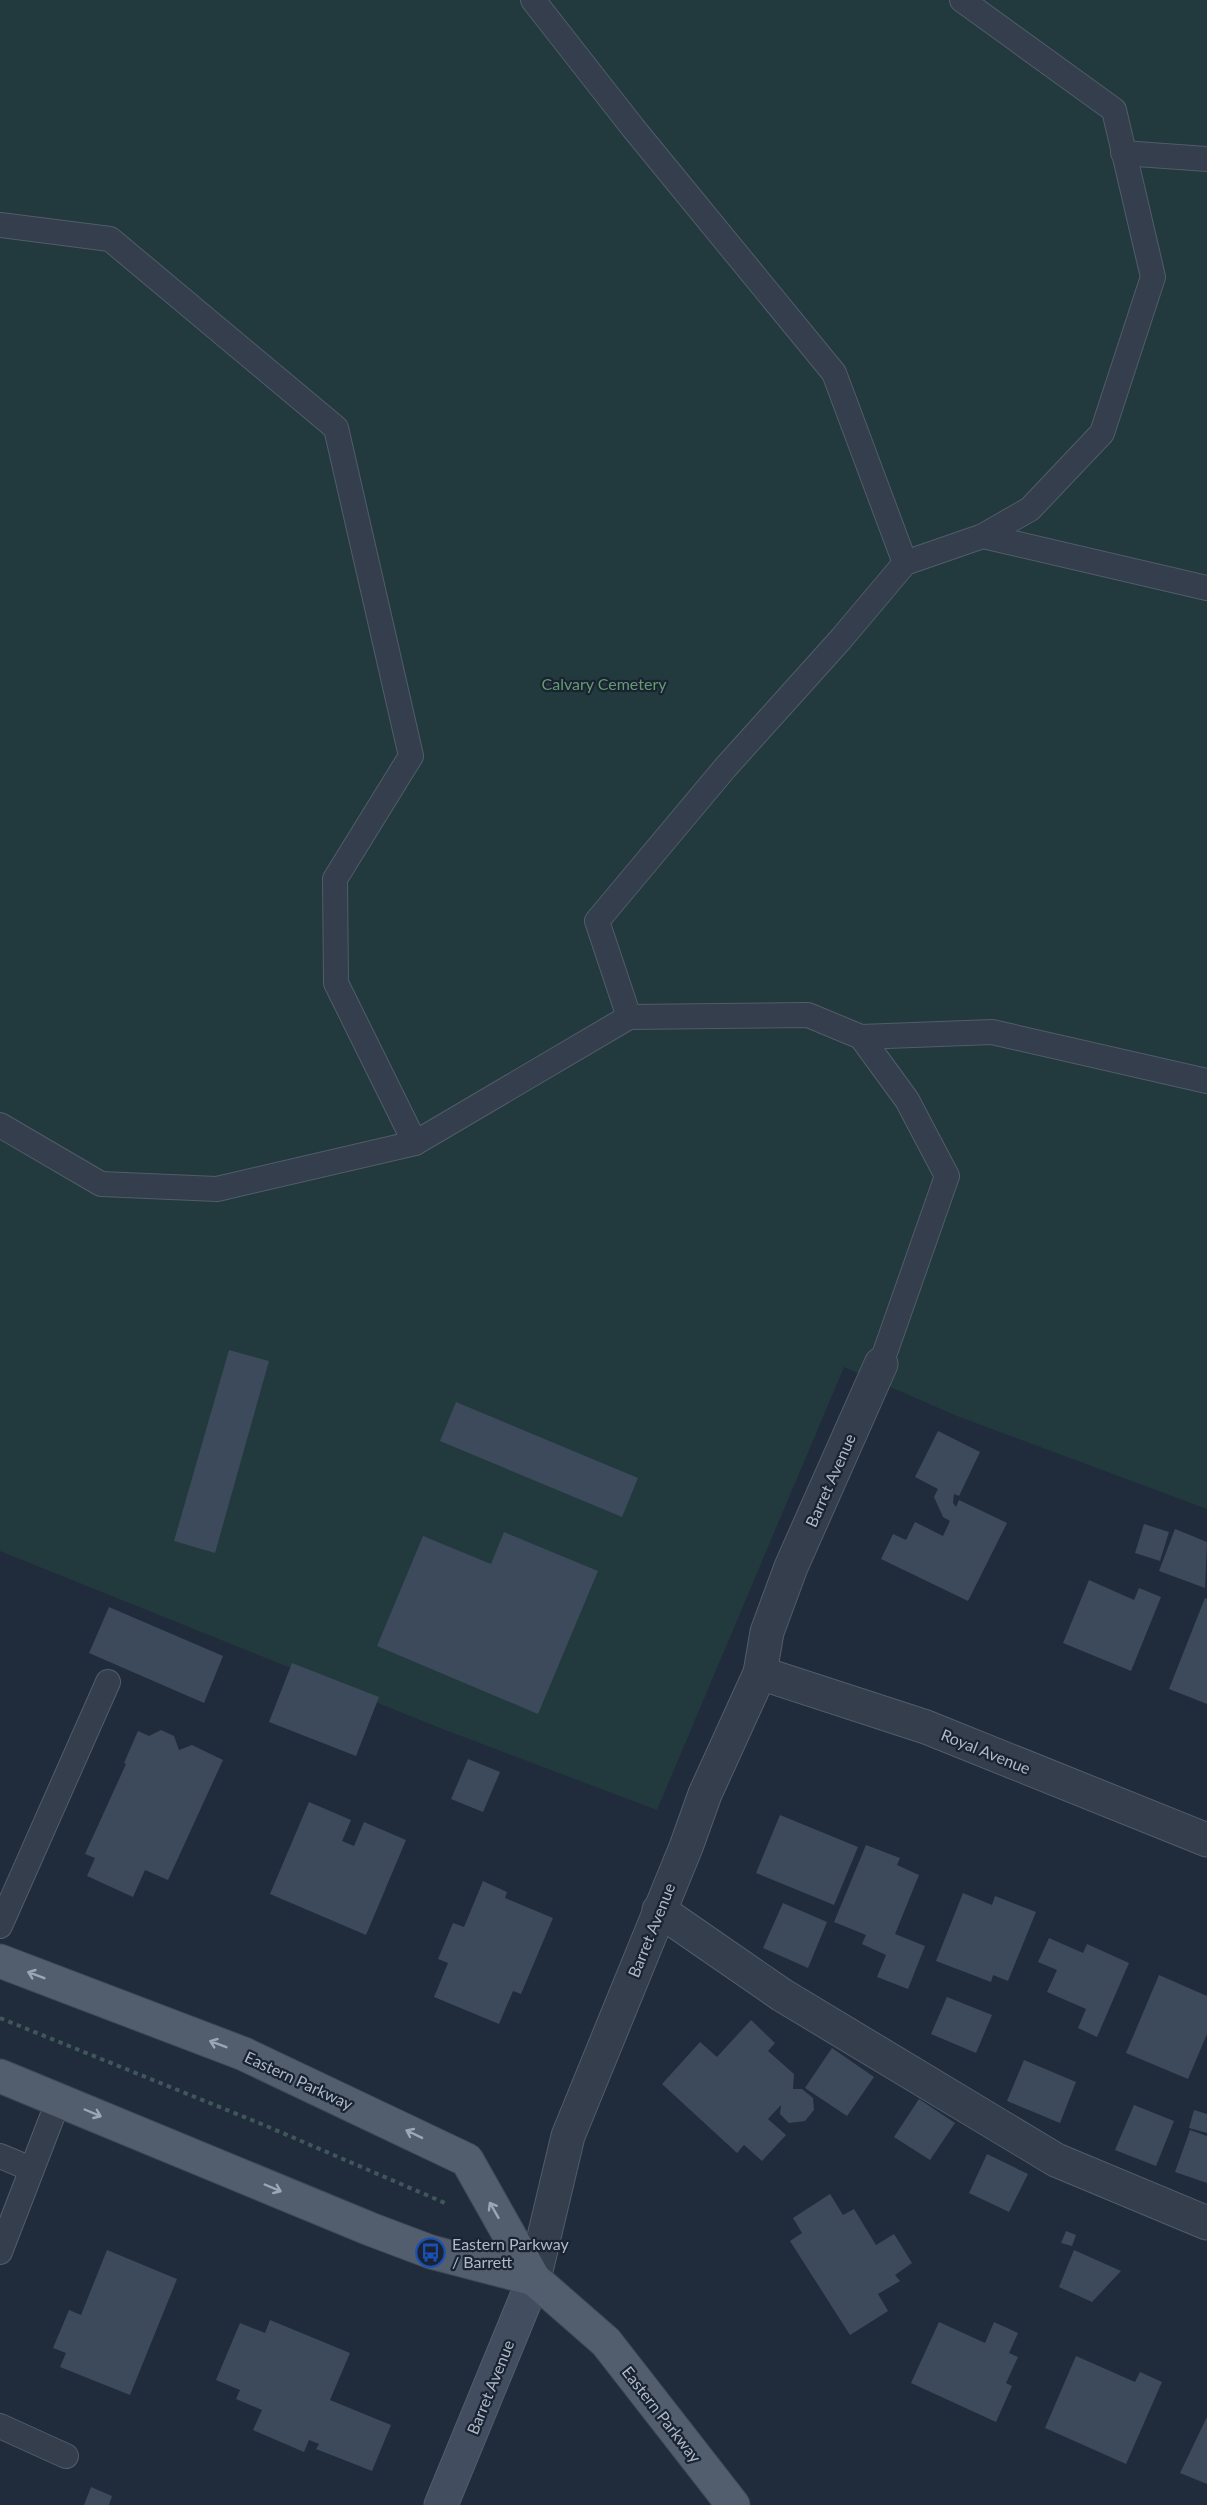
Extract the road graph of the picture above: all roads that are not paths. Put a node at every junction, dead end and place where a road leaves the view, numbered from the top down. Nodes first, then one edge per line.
1 (533, 0) edge
2 (962, 0) edge
3 (1124, 153) junction
4 (1207, 159) edge
5 (0, 225) edge
6 (983, 536) junction
7 (905, 562) junction
8 (1207, 588) edge
9 (629, 1017) junction
10 (861, 1037) junction
11 (1207, 1081) edge
12 (0, 1125) edge
13 (415, 1143) junction
14 (882, 1364) joint
15 (760, 1673) junction
16 (108, 1682) dead end
17 (1207, 1840) edge
18 (659, 1910) junction
19 (0, 1926) edge
20 (0, 1961) edge
21 (0, 2076) edge
22 (58, 2099) junction
23 (0, 2156) edge
24 (31, 2169) junction
25 (1207, 2223) edge
26 (0, 2252) edge
27 (534, 2279) junction
28 (0, 2426) edge
29 (66, 2456) dead end
30 (441, 2505) edge
31 (733, 2505) edge

1 - 7 lane
2 - 3 lane
3 - 4 lane
3 - 6 lane
5 - 13 lane
6 - 7 lane
6 - 8 lane
7 - 9 lane
9 - 10 lane
9 - 13 lane
10 - 11 lane
10 - 14 lane
12 - 13 lane
14 - 15 street, Barret Avenue
15 - 17 street, Royal Avenue
15 - 18 street, Barret Avenue
16 - 19 lane
18 - 25 street
18 - 27 street, Barret Avenue
27 -> 20 main road, Eastern Parkway
21 - 22 main road, Eastern Parkway
22 - 24 lane
22 -> 27 main road, Eastern Parkway
23 - 24 lane
24 - 26 lane
27 - 30 street, Barret Avenue
27 - 31 main road, Eastern Parkway
28 - 29 lane

